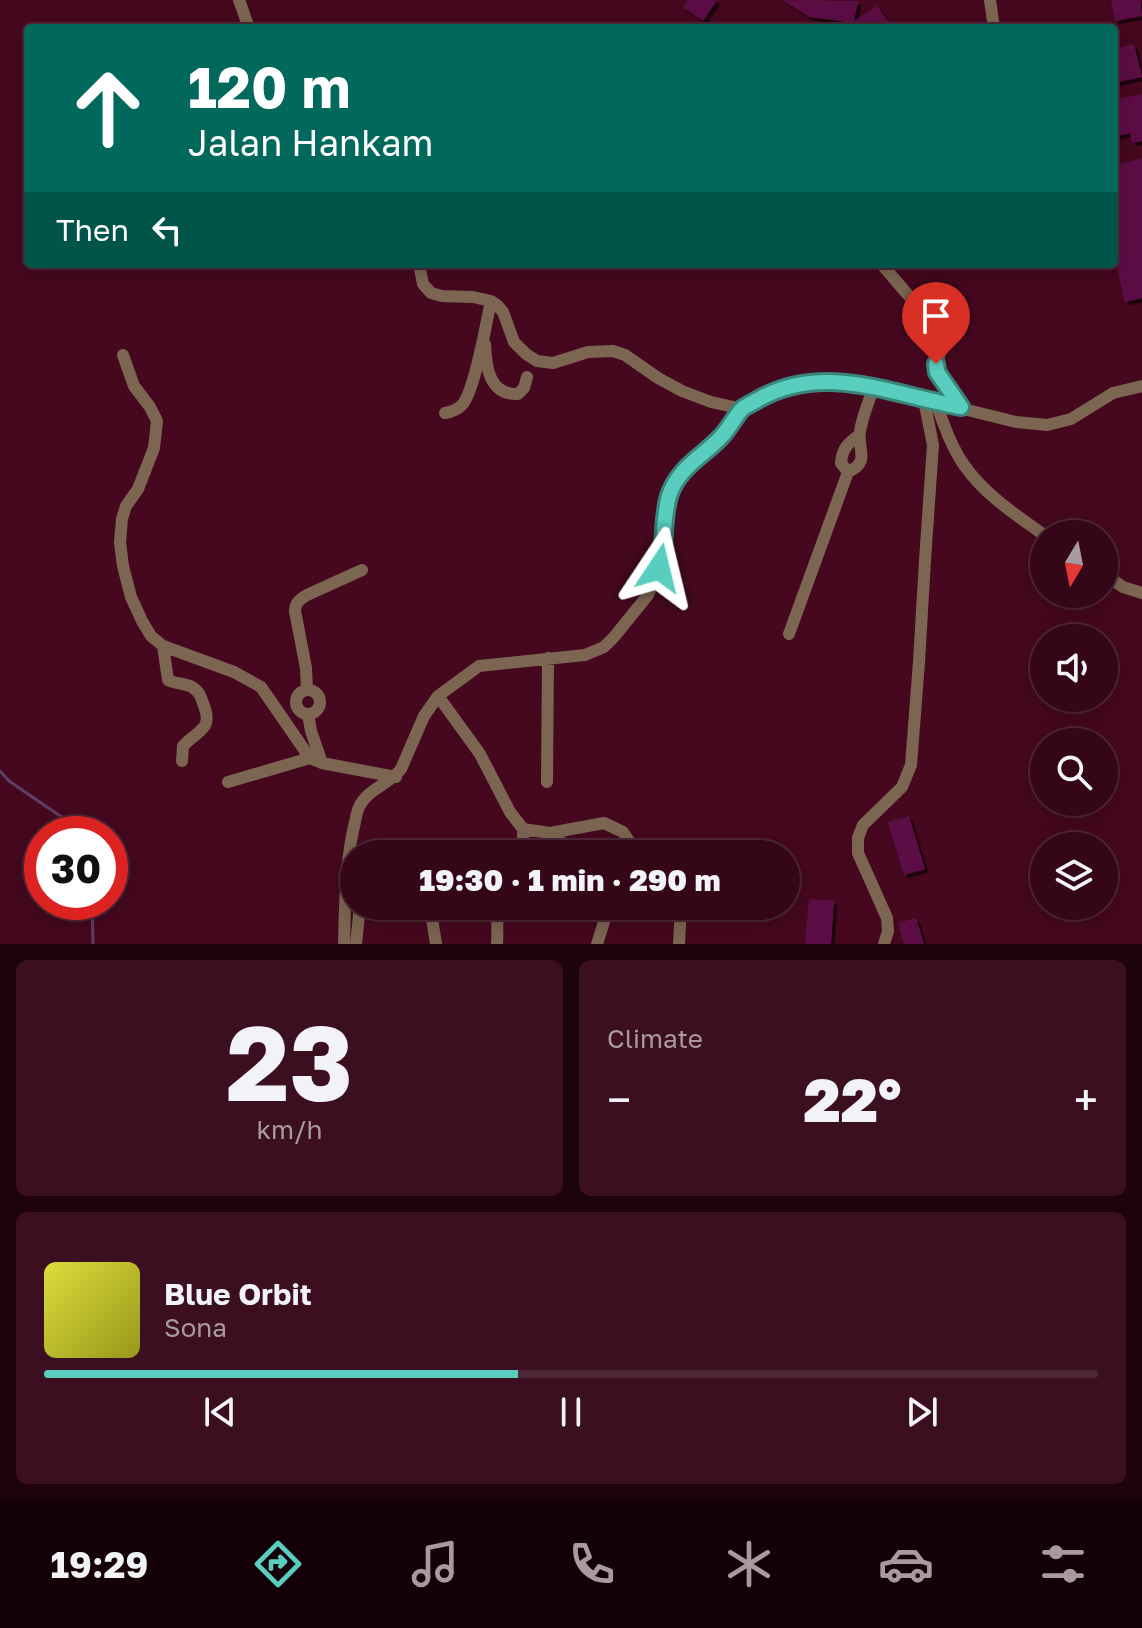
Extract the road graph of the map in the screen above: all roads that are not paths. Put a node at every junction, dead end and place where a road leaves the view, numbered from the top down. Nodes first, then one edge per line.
1 (239, 0) edge
2 (990, 0) edge
3 (248, 24) edge
4 (993, 24) edge
5 (420, 268) edge
6 (885, 268) edge
7 (491, 301) junction
8 (484, 333) junction
9 (123, 355) dead end
10 (527, 377) dead end
11 (1142, 386) edge
12 (874, 387) junction
13 (930, 401) junction
14 (961, 407) junction
15 (743, 409) junction
16 (445, 413) dead end
17 (1030, 524) edge
18 (362, 570) dead end
19 (1118, 584) edge
20 (1142, 593) edge
21 (789, 634) dead end
22 (163, 646) junction
23 (548, 658) junction
24 (438, 696) junction
25 (182, 761) dead end
26 (316, 761) junction
27 (396, 777) junction
28 (228, 782) dead end
29 (547, 782) dead end
30 (523, 829) junction
31 (550, 833) junction
32 (351, 840) edge
33 (523, 840) edge
34 (559, 840) edge
35 (628, 840) edge
36 (346, 920) edge
37 (359, 920) edge
38 (432, 920) edge
39 (495, 920) edge
40 (605, 920) edge
41 (680, 920) edge
42 (344, 944) edge
43 (356, 944) edge
44 (436, 944) edge
45 (497, 944) edge
46 (597, 944) edge
47 (679, 944) edge
48 (884, 944) edge

1 - 3 street
2 - 4 street
5 - 7 street
6 - 14 street
7 - 8 street
7 - 15 street
8 - 10 street
8 - 16 street
9 - 22 street
11 - 14 street
12 - 13 street
12 - 15 street
12 - 21 street
13 - 14 street
13 - 17 street
13 - 48 street
15 - 23 street
18 - 26 street
19 - 20 street
22 - 25 street
22 - 26 street
23 - 24 street
23 - 29 street
24 - 27 street
24 - 30 street
26 - 27 street
26 - 28 street
27 - 32 street
30 - 31 street
30 - 33 street
31 - 34 street
31 - 35 street
36 - 42 street
37 - 43 street
38 - 44 street
39 - 45 street
40 - 46 street
41 - 47 street

